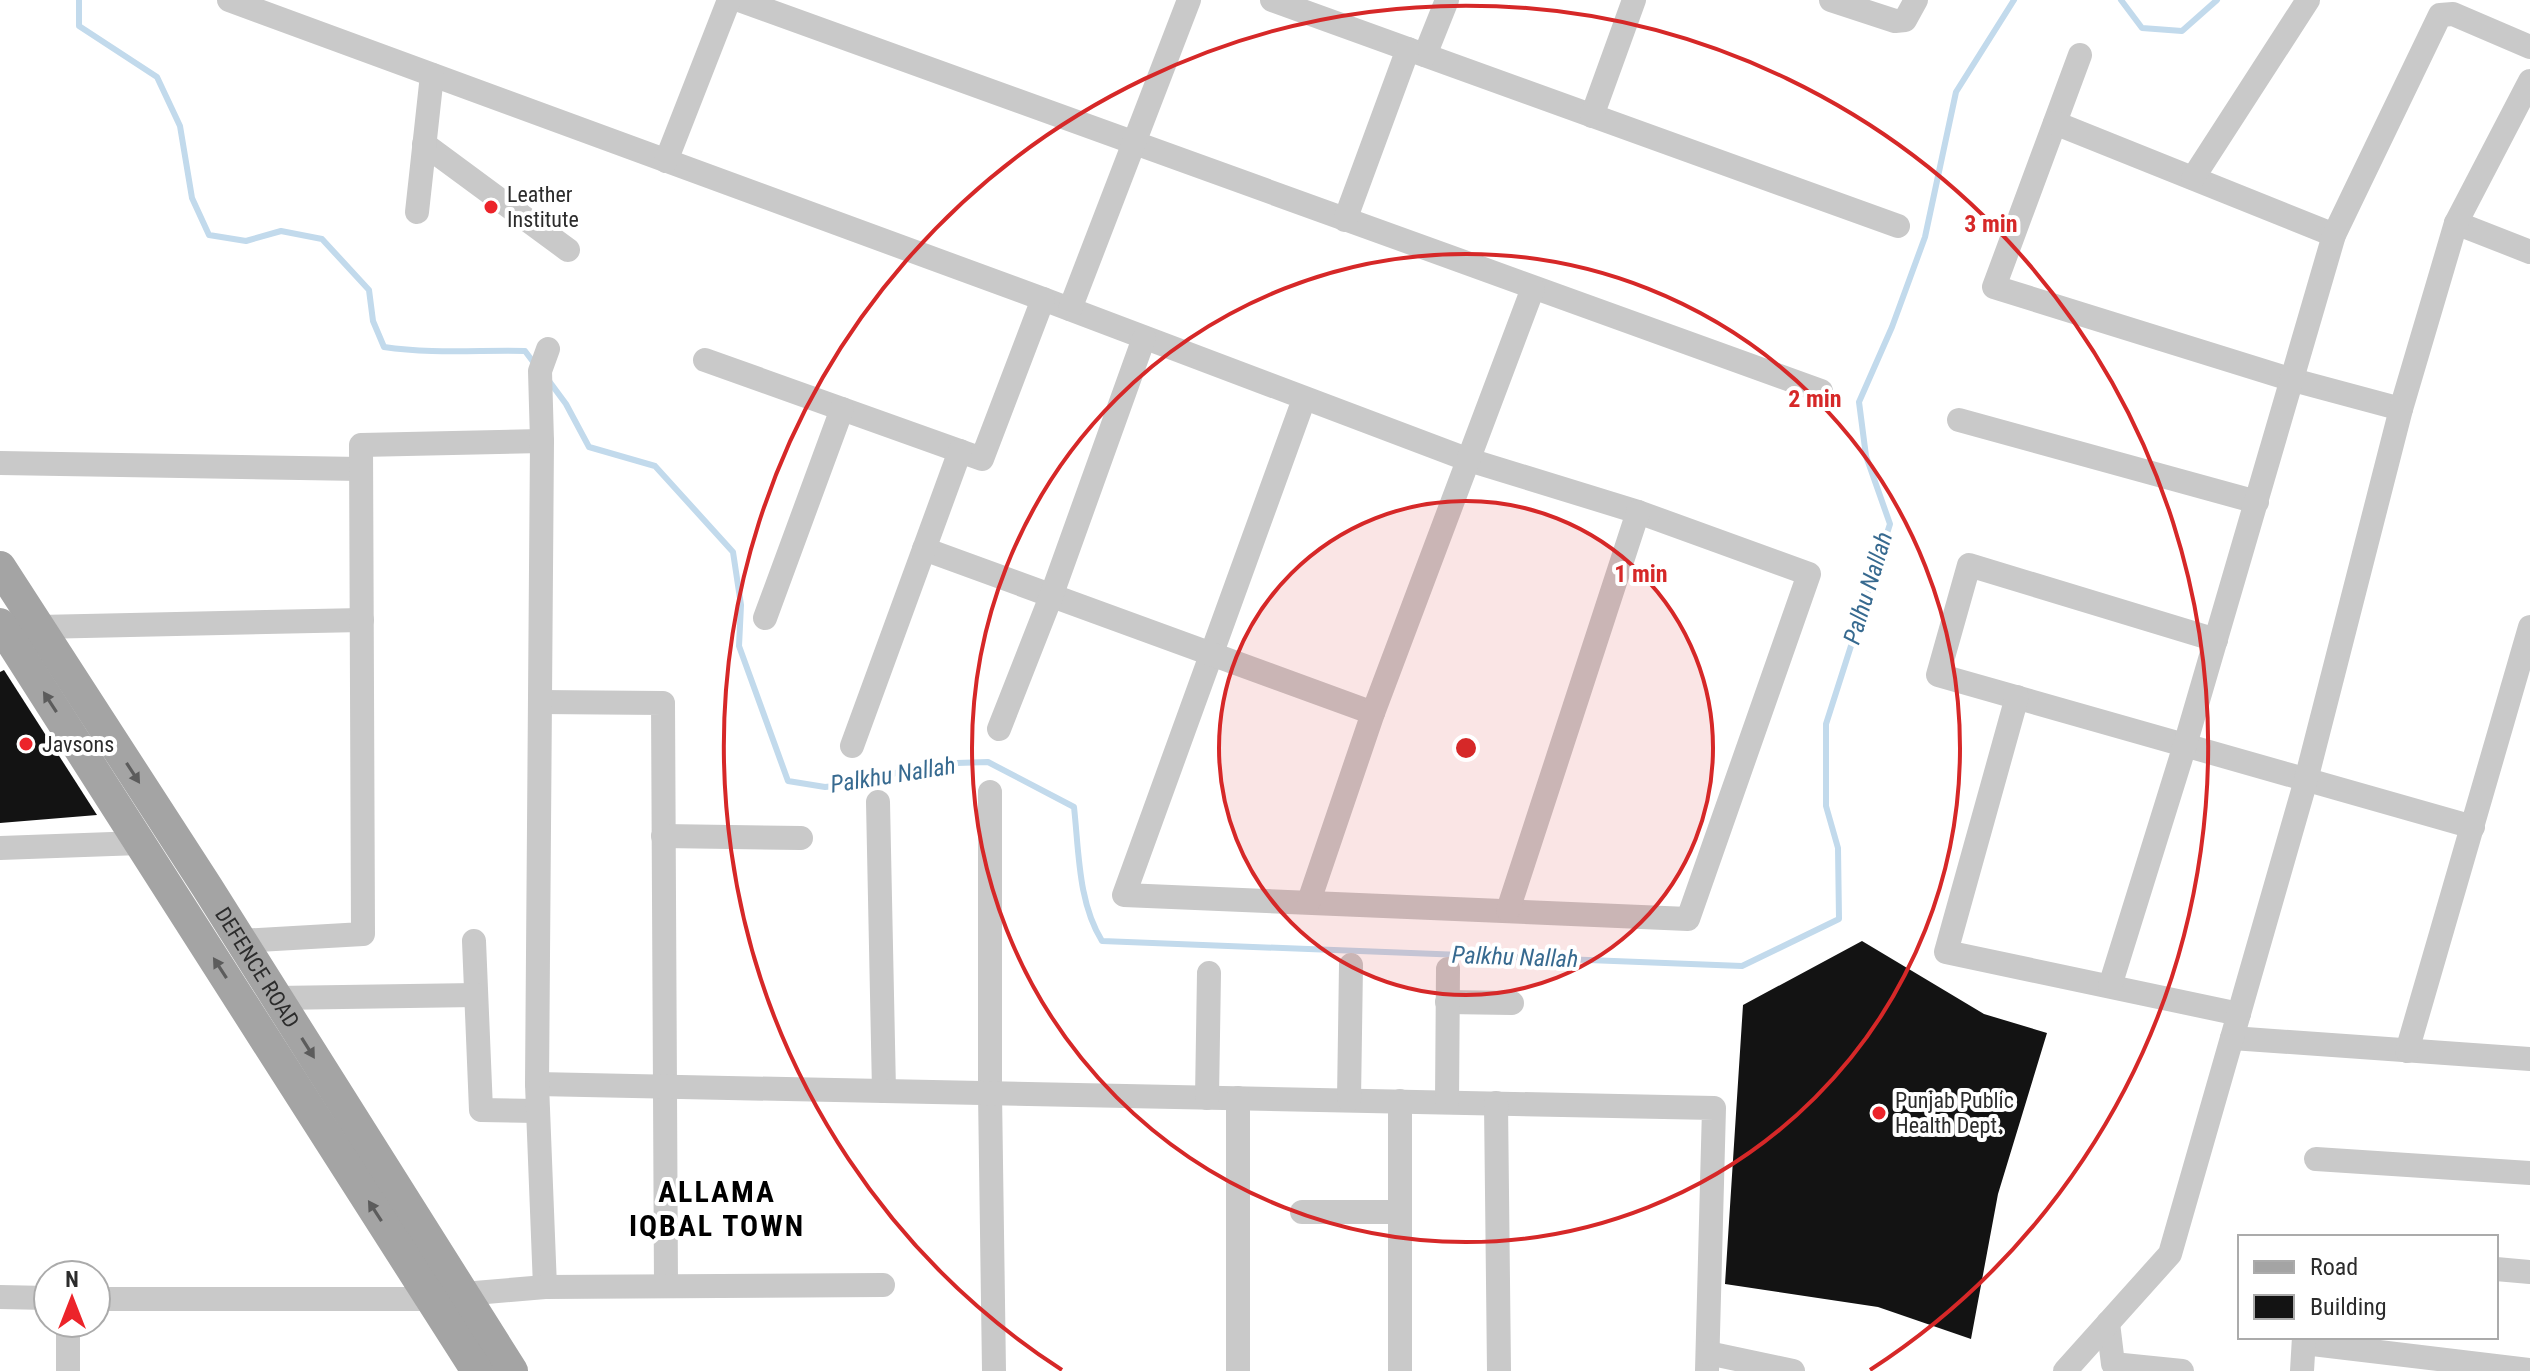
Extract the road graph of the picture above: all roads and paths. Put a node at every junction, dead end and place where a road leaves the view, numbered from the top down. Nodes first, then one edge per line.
1 (229, 0) edge
2 (729, 0) edge
3 (739, 0) edge
4 (1189, 0) edge
5 (1272, 0) edge
6 (1447, 0) edge
7 (1634, 0) edge
8 (1831, 0) edge
9 (1916, 0) edge
10 (2308, 0) edge
11 (2530, 47) edge
12 (1416, 52) junction
13 (2080, 55) dead end
14 (432, 75) junction
15 (2530, 81) edge
16 (1592, 116) junction
17 (2055, 123) junction
18 (424, 144) junction
19 (1133, 144) junction
20 (666, 161) junction
21 (2193, 178) junction
22 (417, 212) dead end
23 (1345, 220) junction
24 (2456, 223) junction
25 (1898, 226) dead end
26 (2334, 235) junction
27 (568, 250) dead end
28 (2530, 252) edge
29 (1533, 288) junction
30 (1043, 299) junction
31 (1070, 309) junction
32 (1144, 338) junction
33 (548, 349) dead end
34 (705, 360) dead end
35 (2293, 380) junction
36 (1821, 391) dead end
37 (1304, 399) junction
38 (842, 409) junction
39 (2401, 409) junction
40 (1959, 420) dead end
41 (542, 441) junction
42 (960, 451) junction
43 (1469, 460) junction
44 (0, 463) edge
45 (361, 469) junction
46 (2257, 502) junction
47 (1638, 512) junction
48 (924, 549) junction
49 (0, 567) edge
50 (1052, 594) junction
51 (765, 618) dead end
52 (362, 620) junction
53 (0, 624) edge
54 (39, 627) junction
55 (2530, 627) edge
56 (2216, 640) junction
57 (1211, 653) junction
58 (2017, 697) junction
59 (540, 702) junction
60 (1373, 713) junction
61 (999, 729) dead end
62 (2185, 745) junction
63 (852, 746) dead end
64 (2306, 780) junction
65 (990, 792) dead end
66 (878, 802) dead end
67 (2473, 827) junction
68 (663, 836) junction
69 (801, 838) dead end
70 (140, 843) junction
71 (0, 848) edge
72 (1309, 901) junction
73 (1508, 910) junction
74 (240, 941) junction
75 (474, 941) dead end
76 (1351, 965) dead end
77 (1448, 969) dead end
78 (1209, 973) dead end
79 (2110, 986) junction
80 (476, 995) junction
81 (1447, 1002) junction
82 (1512, 1003) dead end
83 (268, 1005) junction
84 (2239, 1014) junction
85 (2232, 1038) junction
86 (2407, 1051) junction
87 (2530, 1059) edge
88 (537, 1084) junction
89 (665, 1086) junction
90 (884, 1091) junction
91 (990, 1093) junction
92 (1207, 1098) junction
93 (1238, 1098) junction
94 (1349, 1100) junction
95 (1400, 1101) junction
96 (1447, 1102) junction
97 (1496, 1103) junction
98 (538, 1111) junction
99 (2316, 1159) dead end
100 (2530, 1173) edge
101 (1302, 1212) dead end
102 (1400, 1212) junction
103 (417, 1249) junction
104 (2498, 1269) edge
105 (2530, 1272) edge
106 (883, 1285) dead end
107 (666, 1286) junction
108 (545, 1287) junction
109 (463, 1294) junction
110 (0, 1297) edge
111 (32, 1298) edge
112 (112, 1299) edge
113 (431, 1299) junction
114 (2108, 1323) junction
115 (469, 1331) junction
116 (68, 1339) edge
117 (2304, 1340) edge
118 (1707, 1362) edge
119 (2530, 1370) edge
120 (68, 1371) edge
121 (477, 1371) edge
122 (512, 1371) edge
123 (994, 1371) edge
124 (1238, 1371) edge
125 (1400, 1371) edge
126 (1499, 1371) edge
127 (1793, 1371) edge
128 (2065, 1371) edge
129 (2182, 1371) edge
130 (2302, 1371) edge

1 - 14 street
2 - 20 street
3 - 19 street
4 - 19 street
5 - 12 street
6 - 12 street
7 - 16 street
8 - 9 street
10 - 21 street
11 - 26 street
12 - 16 street
12 - 23 street
13 - 17 street
14 - 18 street
14 - 20 street
15 - 24 street
16 - 25 street
17 - 21 street
17 - 35 street
18 - 22 street
18 - 27 street
19 - 23 street
19 - 31 street
20 - 30 street
21 - 26 street
23 - 29 street
24 - 28 street
24 - 39 street
26 - 35 street
29 - 36 street
29 - 43 street
30 - 31 street
30 - 42 street
31 - 32 street
32 - 37 street
32 - 50 street
33 - 41 street
34 - 38 street
35 - 39 street
35 - 46 street
37 - 43 street
37 - 57 street
38 - 42 street
38 - 51 street
39 - 64 street
40 - 46 street
41 - 45 street
41 - 59 street
42 - 48 street
43 - 47 street
43 - 60 street
44 - 45 street
45 - 52 street
46 - 56 street
47 - 73 street
47 - 73 street
48 - 50 street
48 - 63 street
49 - 54 main road, DEFENCE ROAD
50 - 57 street
50 - 61 street
52 - 54 street
52 - 74 street
70 -> 53 main road, DEFENCE ROAD
54 -> 74 main road, DEFENCE ROAD
55 - 67 street
56 - 58 street
56 - 62 street
57 - 60 street
57 - 72 street
58 - 62 street
58 - 79 street
59 - 68 street
59 - 88 street
60 - 72 street
62 - 64 street
62 - 79 street
64 - 67 street
64 - 84 street
65 - 91 street
66 - 90 street
67 - 86 street
68 - 69 street
68 - 89 street
70 - 71 street
83 -> 70 main road, DEFENCE ROAD
72 - 73 street
74 - 83 main road, DEFENCE ROAD
75 - 80 street
76 - 94 street
77 - 81 street
78 - 92 street
79 - 84 street
80 - 83 street
80 - 98 street
81 - 82 street
81 - 96 street
83 - 103 main road, DEFENCE ROAD
84 - 85 street
85 - 86 street
85 - 114 street
86 - 87 street
88 - 89 street
88 - 98 street
89 - 90 street
89 - 107 street
90 - 91 street
91 - 92 street
91 - 123 street
92 - 93 street
93 - 94 street
93 - 124 street
94 - 95 street
95 - 96 street
95 - 102 street
96 - 97 street
97 - 118 street
97 - 126 street
98 - 108 street
99 - 100 street
101 - 102 street
102 - 125 street
103 - 109 main road, DEFENCE ROAD
103 - 113 main road, DEFENCE ROAD
104 - 105 street
106 - 107 street
107 - 108 street
108 - 109 street
109 - 115 main road, DEFENCE ROAD
110 - 111 street
112 - 113 street
113 - 115 main road, DEFENCE ROAD
114 - 128 street
114 - 129 street
115 - 121 main road, DEFENCE ROAD
115 - 122 main road, DEFENCE ROAD
116 - 120 street
117 - 119 street
117 - 130 street
118 - 127 street

